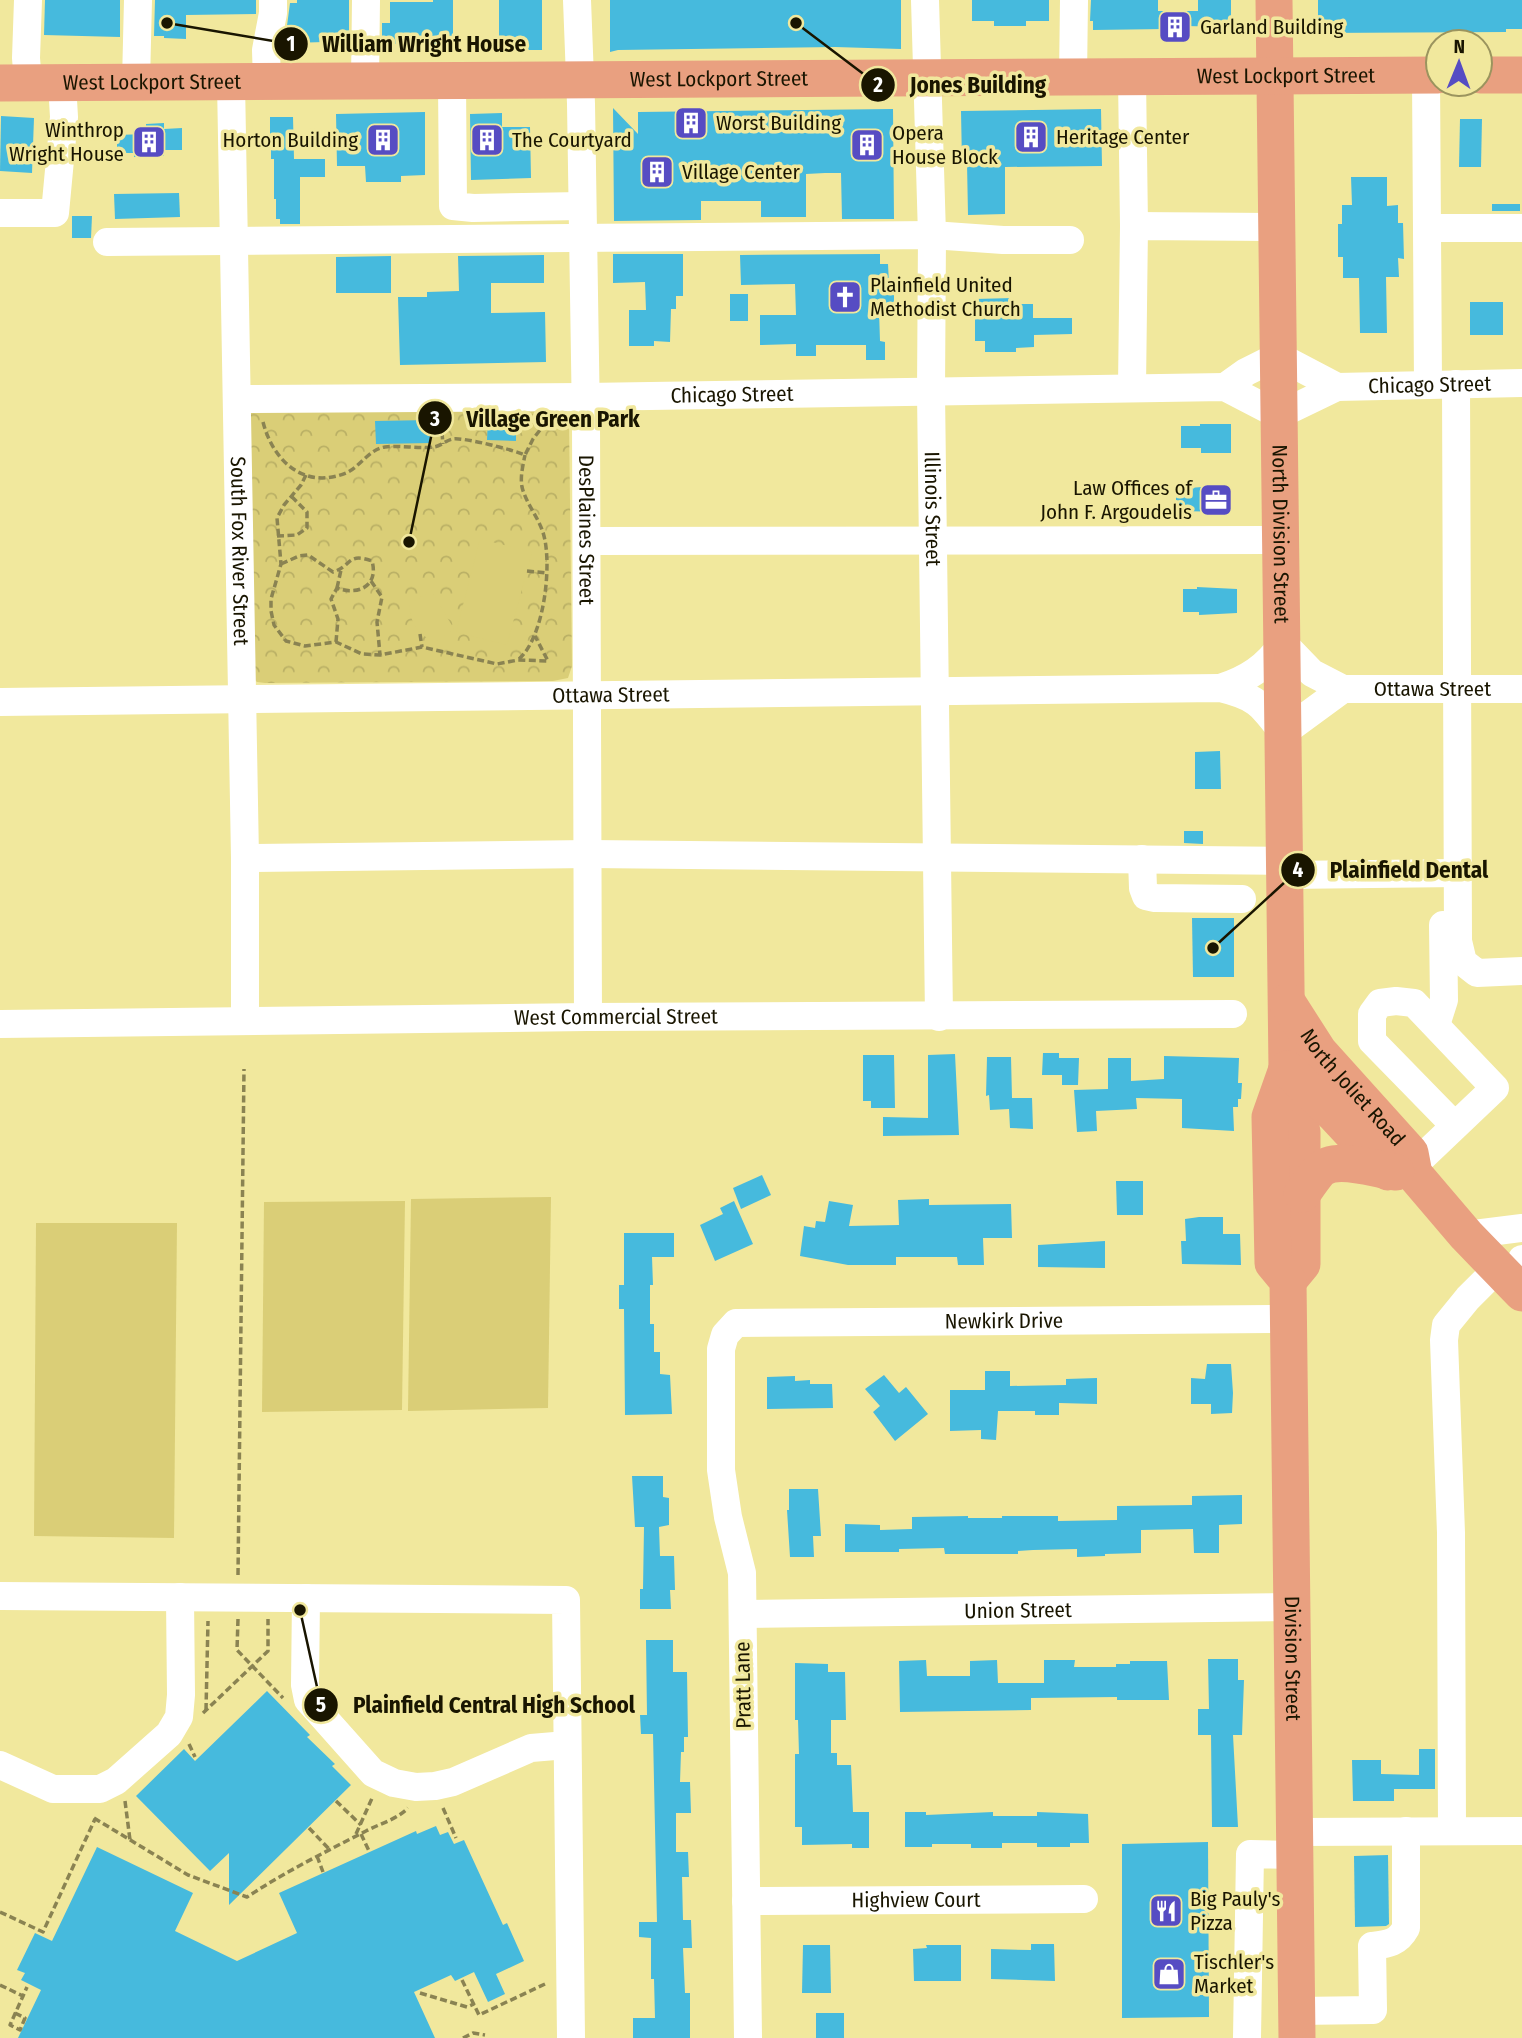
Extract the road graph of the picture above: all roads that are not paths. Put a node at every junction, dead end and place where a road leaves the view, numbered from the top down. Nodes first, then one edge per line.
1 (28, 0) edge
2 (138, 0) edge
3 (273, 0) edge
4 (366, 0) edge
5 (577, 0) edge
6 (925, 0) edge
7 (1074, 0) edge
8 (1274, 0) edge
9 (1494, 75) edge
10 (1522, 75) edge
11 (1424, 76) edge
12 (1132, 77) junction
13 (1275, 77) junction
14 (927, 78) junction
15 (1073, 78) junction
16 (579, 80) junction
17 (365, 81) junction
18 (452, 81) junction
19 (136, 82) junction
20 (230, 82) junction
21 (267, 82) junction
22 (30, 83) edge
23 (1431, 98) edge
24 (582, 206) junction
25 (0, 213) edge
26 (1134, 226) junction
27 (1276, 227) junction
28 (1427, 228) junction
29 (1522, 228) edge
30 (932, 235) junction
31 (583, 237) junction
32 (1070, 240) dead end
33 (234, 241) junction
34 (107, 242) dead end
35 (1278, 356) junction
36 (1522, 383) edge
37 (1456, 384) junction
38 (1428, 385) junction
39 (1132, 387) junction
40 (1225, 387) junction
41 (1337, 387) junction
42 (931, 392) junction
43 (585, 397) junction
44 (237, 399) junction
45 (1279, 415) junction
46 (933, 540) junction
47 (1281, 540) junction
48 (587, 541) junction
49 (1283, 643) junction
50 (1220, 688) junction
51 (1343, 689) junction
52 (1457, 689) junction
53 (1522, 689) edge
54 (934, 692) junction
55 (588, 696) junction
56 (241, 700) junction
57 (0, 702) edge
58 (1283, 733) junction
59 (589, 854) junction
60 (245, 858) junction
61 (937, 858) junction
62 (1142, 859) junction
63 (1286, 868) junction
64 (1450, 873) junction
65 (1242, 899) dead end
66 (1522, 971) edge
67 (1287, 1002) junction
68 (1233, 1014) dead end
69 (588, 1017) junction
70 (939, 1017) junction
71 (245, 1021) junction
72 (0, 1024) edge
73 (1436, 1025) junction
74 (1287, 1069) junction
75 (1455, 1126) junction
76 (1405, 1171) junction
77 (1302, 1194) junction
78 (1522, 1228) edge
79 (1466, 1235) junction
80 (1515, 1277) edge
81 (1289, 1282) junction
82 (1289, 1319) junction
83 (725, 1335) joint
84 (0, 1596) edge
85 (180, 1597) junction
86 (306, 1598) junction
87 (1292, 1608) junction
88 (743, 1614) junction
89 (567, 1745) junction
90 (0, 1765) edge
91 (1406, 1831) junction
92 (1452, 1831) junction
93 (1522, 1831) edge
94 (1296, 1843) junction
95 (1084, 1899) dead end
96 (746, 1901) junction
97 (1297, 2024) edge
98 (571, 2038) edge
99 (748, 2038) edge
100 (1247, 2038) edge

1 - 22 street
2 - 19 street
3 - 21 street
4 - 17 street
5 - 16 street, DesPlaines Street
6 - 14 street, Illinois Street
7 - 15 street
8 - 13 main road, North Division Street
9 - 10 main road
11 - 13 main road, West Lockport Street
12 - 13 main road, West Lockport Street
12 - 15 main road, West Lockport Street
12 - 26 street
13 - 27 main road, North Division Street
14 - 15 main road, West Lockport Street
14 - 16 main road, West Lockport Street
14 - 30 street, Illinois Street
16 - 18 main road, West Lockport Street
16 - 24 street, DesPlaines Street
17 - 18 main road, West Lockport Street
17 - 21 main road, West Lockport Street
18 - 24 street
19 - 20 main road, West Lockport Street
19 - 22 main road, West Lockport Street
20 - 21 main road, West Lockport Street
20 - 33 street, South Fox River Street
22 - 25 street
23 - 28 street
24 - 31 street, DesPlaines Street
26 - 27 street
26 - 39 street
27 - 35 main road, North Division Street
28 - 29 street
28 - 38 street
30 - 31 street
30 - 32 street
30 - 42 street, Illinois Street
31 - 33 street
31 - 43 street, DesPlaines Street
33 - 34 street
33 - 44 street, South Fox River Street
35 - 40 street
35 - 41 street, Chicago Street
35 - 45 main road, North Division Street
36 - 37 street, Chicago Street
37 - 38 street, Chicago Street
37 - 52 street
38 - 41 street, Chicago Street
39 - 40 street, Chicago Street
39 - 42 street, Chicago Street
40 - 45 street, Chicago Street
41 - 45 street, Chicago Street
42 - 43 street, Chicago Street
42 - 46 street, Illinois Street
43 - 44 street, Chicago Street
43 - 48 street, DesPlaines Street
44 - 56 street, South Fox River Street
45 - 47 main road, North Division Street
46 - 47 street
46 - 48 street
46 - 54 street, Illinois Street
47 - 49 main road, North Division Street
48 - 55 street, DesPlaines Street
49 - 50 street, Ottawa Street
49 - 51 street, Ottawa Street
49 - 58 main road, North Division Street
50 - 54 street, Ottawa Street
50 - 58 street, Ottawa Street
51 - 52 street, Ottawa Street
51 - 58 street, Ottawa Street
52 - 53 street, Ottawa Street
52 - 64 street
54 - 55 street, Ottawa Street
54 - 61 street, Illinois Street
55 - 56 street, Ottawa Street
55 - 59 street, DesPlaines Street
56 - 57 street, Ottawa Street
56 - 60 street, South Fox River Street
58 - 63 main road, North Division Street
59 - 60 street
59 - 61 street
59 - 69 street, DesPlaines Street
60 - 71 street, South Fox River Street
61 - 62 street
61 - 70 street, Illinois Street
62 - 63 street
62 - 65 street
63 - 64 street
63 - 67 main road, North Division Street
64 - 66 street
64 - 73 street
67 - 74 main road, North Division Street
67 - 76 main road, North Joliet Road
68 - 70 street, West Commercial Street
69 - 70 street, West Commercial Street
69 - 71 street, West Commercial Street
71 - 72 street, West Commercial Street
73 - 75 street
73 - 75 street
74 - 76 main road, North Joliet Road
74 - 77 main road, Division Street
74 - 81 main road, Division Street
75 - 76 street
76 - 77 main road
76 - 79 main road, North Joliet Road
77 - 81 main road, Division Street
78 - 79 street
79 - 80 main road, North Joliet Road
80 - 92 street
81 - 82 main road, Division Street
82 - 83 street, Newkirk Drive
82 - 87 main road, Division Street
83 - 88 street, Pratt Lane
84 - 85 street
85 - 86 street
85 - 90 street
86 - 89 street
86 - 89 street
87 - 88 street, Union Street
87 - 94 main road, Division Street
88 - 96 street, Pratt Lane
89 - 98 street
91 - 92 street
91 - 94 street
91 - 97 street
92 - 93 street
94 - 97 main road, Division Street
94 - 100 street
95 - 96 street, Highview Court
96 - 99 street, Pratt Lane

